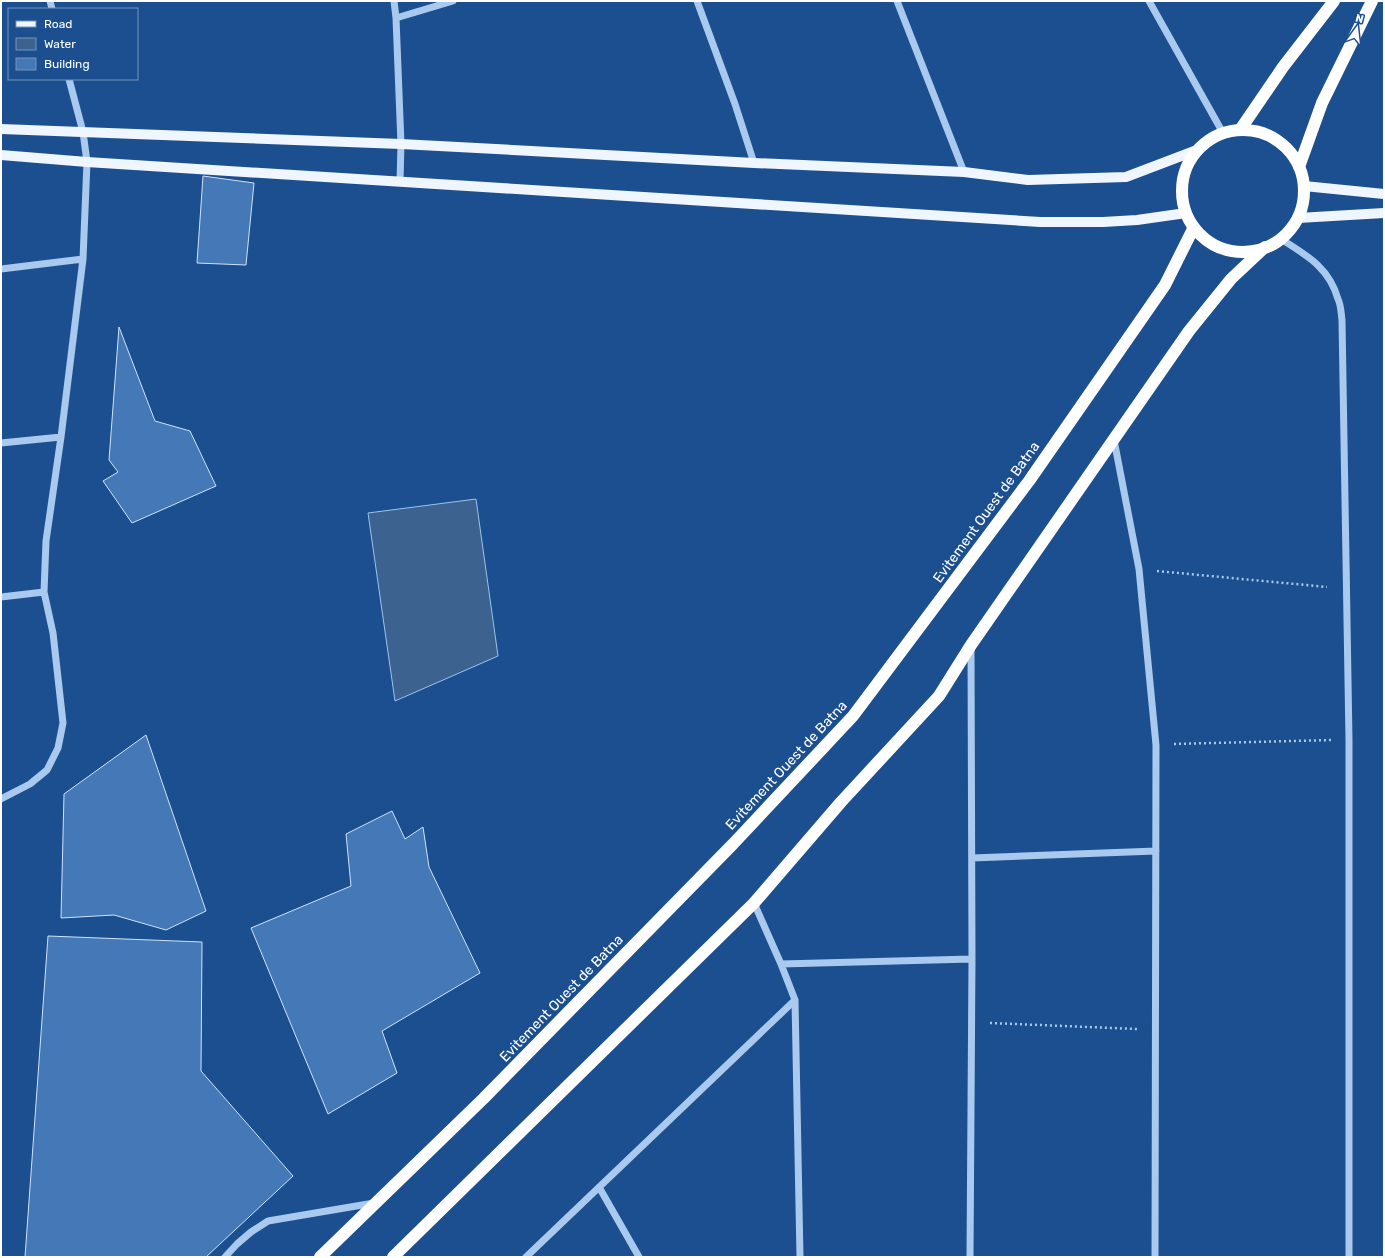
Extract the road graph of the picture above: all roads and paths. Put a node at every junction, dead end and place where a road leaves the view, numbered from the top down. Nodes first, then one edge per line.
1 (394, 1) edge
2 (453, 1) edge
3 (697, 1) edge
4 (897, 1) edge
5 (1149, 1) edge
6 (1334, 1) edge
7 (1372, 1) edge
8 (396, 18) junction
9 (70, 80) edge
10 (1, 129) edge
11 (1240, 130) junction
12 (83, 132) junction
13 (1223, 133) junction
14 (401, 144) junction
15 (1197, 150) junction
16 (1, 155) edge
17 (87, 162) junction
18 (754, 163) junction
19 (1299, 167) junction
20 (964, 172) junction
21 (400, 182) junction
22 (1304, 186) junction
23 (1384, 194) edge
24 (1186, 213) junction
25 (1384, 213) edge
26 (1298, 218) junction
27 (1194, 227) junction
28 (1281, 239) junction
29 (1265, 248) junction
30 (83, 259) junction
31 (1, 269) edge
32 (61, 437) junction
33 (1114, 440) junction
34 (1, 442) edge
35 (1139, 569) junction
36 (1347, 589) junction
37 (44, 592) junction
38 (1, 597) edge
39 (971, 645) junction
40 (1349, 740) junction
41 (1156, 745) junction
42 (1, 799) edge
43 (1156, 851) junction
44 (972, 858) junction
45 (754, 903) junction
46 (972, 959) junction
47 (781, 964) junction
48 (795, 1000) junction
49 (972, 1022) junction
50 (1155, 1030) junction
51 (599, 1187) junction
52 (375, 1203) junction
53 (225, 1257) edge
54 (320, 1257) edge
55 (393, 1257) edge
56 (526, 1257) edge
57 (639, 1257) edge
58 (800, 1257) edge
59 (970, 1257) edge
60 (1155, 1257) edge
61 (1349, 1257) edge

1 - 8 street
2 - 8 street
3 - 18 street
4 - 20 street
5 - 13 street
6 - 11 highway
7 - 19 highway
8 - 14 street
9 - 12 street
10 - 12 main road
11 - 13 highway
11 - 19 highway
12 - 14 main road
12 - 17 street
13 - 15 highway
14 - 18 main road
14 - 21 street
15 - 20 main road
15 - 24 highway
16 - 17 main road
17 - 21 main road
17 - 30 street
18 - 20 main road
19 - 22 highway
21 - 24 main road
22 - 23 main road
22 - 26 highway
24 - 27 highway
25 - 26 main road
26 - 28 highway
27 - 29 highway
27 - 52 highway, Evitement Ouest de Batna
28 - 29 highway
28 - 36 street
29 - 33 highway
30 - 31 street
30 - 32 street
32 - 34 street
32 - 37 street
33 - 35 street
33 - 39 highway
35 - 36 path
35 - 41 street
36 - 40 street
37 - 38 street
37 - 42 street
39 - 44 street
39 - 45 highway
40 - 41 path
40 - 61 street
41 - 43 street
43 - 44 street
43 - 50 street
44 - 46 street
45 - 47 street
45 - 55 highway
46 - 47 street
46 - 49 street
47 - 48 street
48 - 51 street
48 - 58 street
49 - 50 path
49 - 59 street
50 - 60 street
51 - 56 street
51 - 57 street
52 - 53 street
52 - 54 highway, Evitement Ouest de Batna

